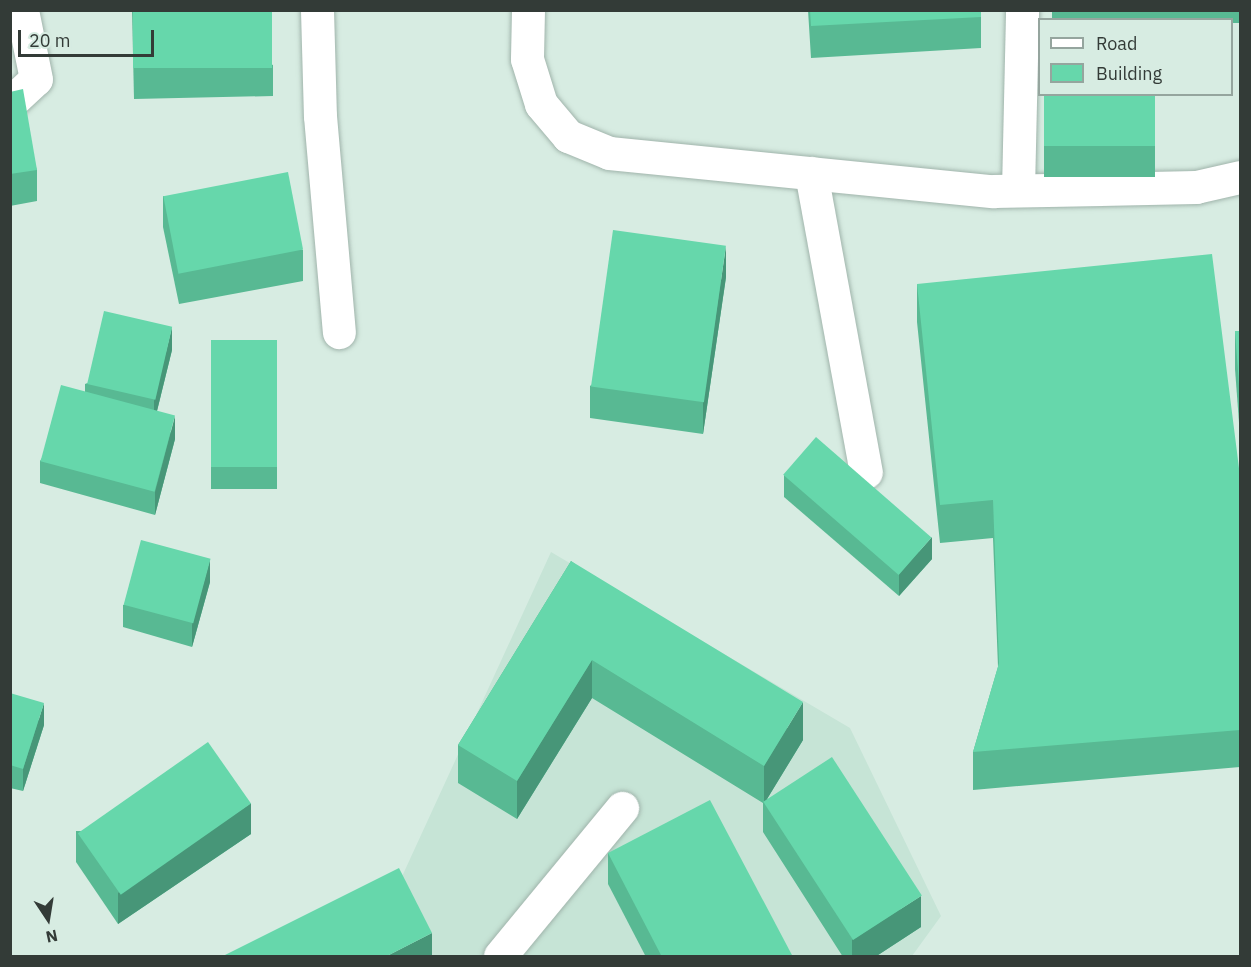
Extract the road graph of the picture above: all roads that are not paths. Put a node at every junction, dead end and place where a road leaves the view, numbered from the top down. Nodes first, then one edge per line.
1 (22, 10) edge
2 (317, 10) edge
3 (528, 10) edge
4 (1022, 10) edge
5 (10, 103) edge
6 (811, 173) junction
7 (1240, 177) edge
8 (1018, 190) junction
9 (339, 332) dead end
10 (866, 472) dead end
11 (622, 808) dead end
12 (500, 957) edge

1 - 5 lane
2 - 9 lane
3 - 6 lane
4 - 8 lane
6 - 8 lane
6 - 10 lane
7 - 8 lane
11 - 12 lane

